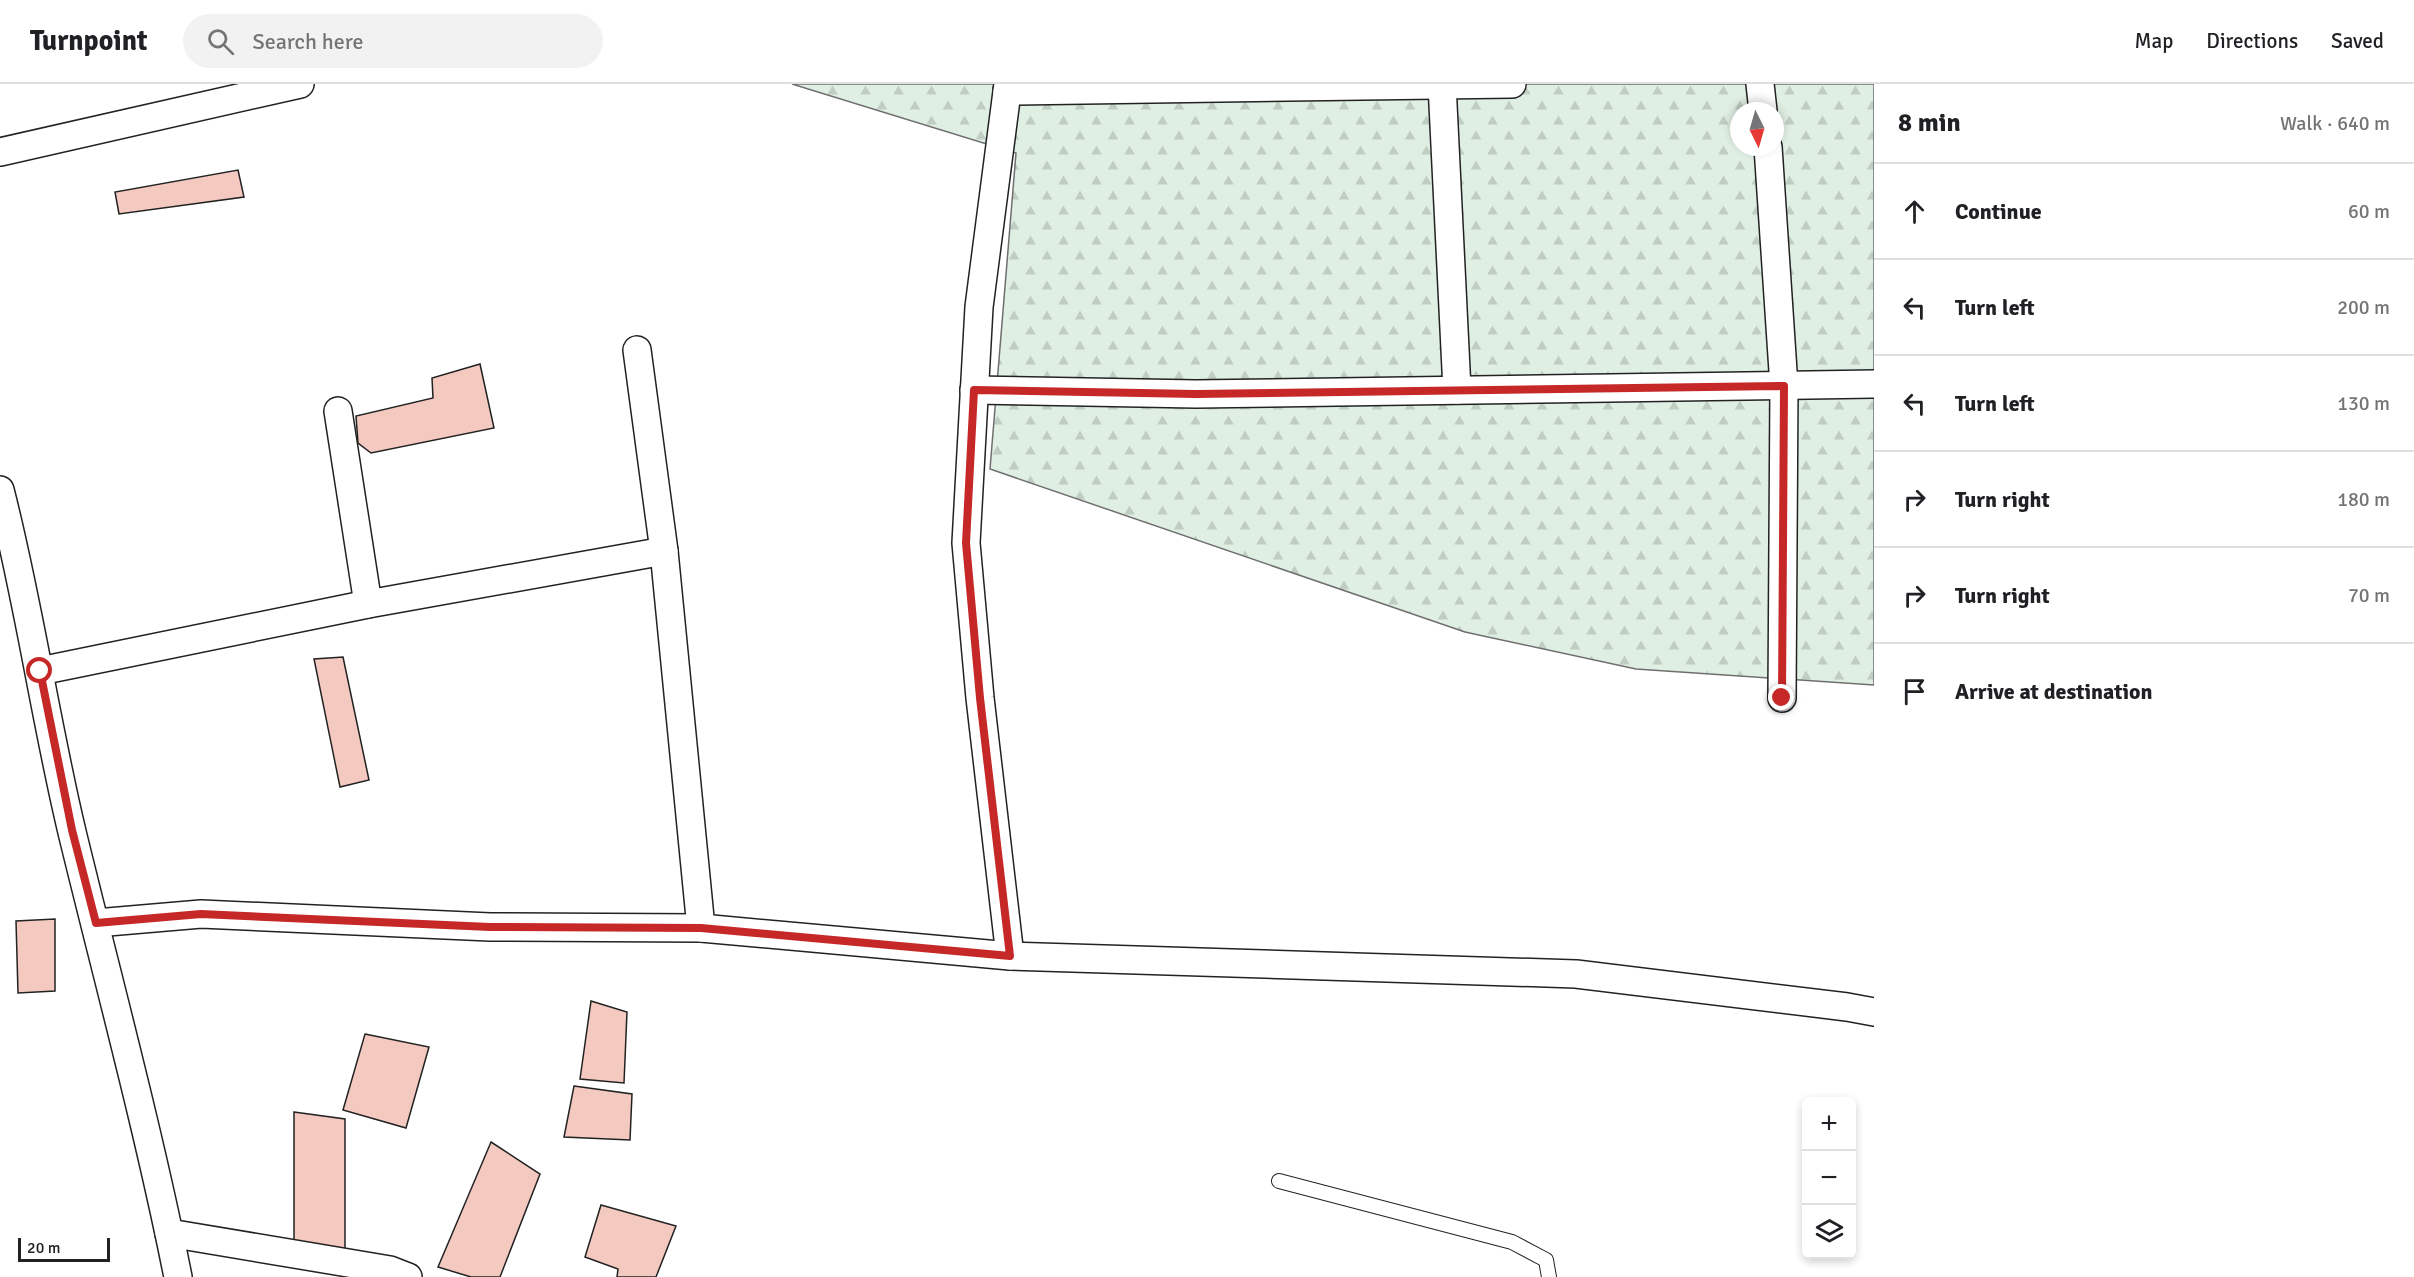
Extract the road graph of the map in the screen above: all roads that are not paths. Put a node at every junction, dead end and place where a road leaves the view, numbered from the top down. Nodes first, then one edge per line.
1 (300, 84) edge
2 (1443, 84) edge
3 (1512, 84) edge
4 (1760, 84) edge
5 (1007, 88) edge
6 (1762, 102) edge
7 (0, 152) edge
8 (1769, 156) edge
9 (637, 350) dead end
10 (1874, 384) edge
11 (1784, 386) junction
12 (974, 390) junction
13 (1457, 390) junction
14 (339, 411) dead end
15 (0, 490) edge
16 (4, 518) edge
17 (664, 551) junction
18 (368, 604) junction
19 (40, 671) junction
20 (1782, 698) dead end
21 (96, 923) junction
22 (701, 928) junction
23 (1010, 956) junction
24 (1874, 1012) edge
25 (1279, 1182) dead end
26 (169, 1233) junction
27 (178, 1277) edge
28 (408, 1277) edge
29 (1549, 1277) edge

1 - 7 street
2 - 3 street
2 - 5 street
2 - 13 street
4 - 6 street
5 - 12 street
8 - 11 street
9 - 17 street
10 - 11 street
11 - 13 street
11 - 20 street
12 - 13 street
12 - 23 street
14 - 18 street
15 - 16 street
16 - 19 street
17 - 18 street
17 - 22 street
18 - 19 street
19 - 21 street
21 - 22 street
21 - 26 street
22 - 23 street
23 - 24 street
25 - 29 lane
26 - 27 street
26 - 28 street

